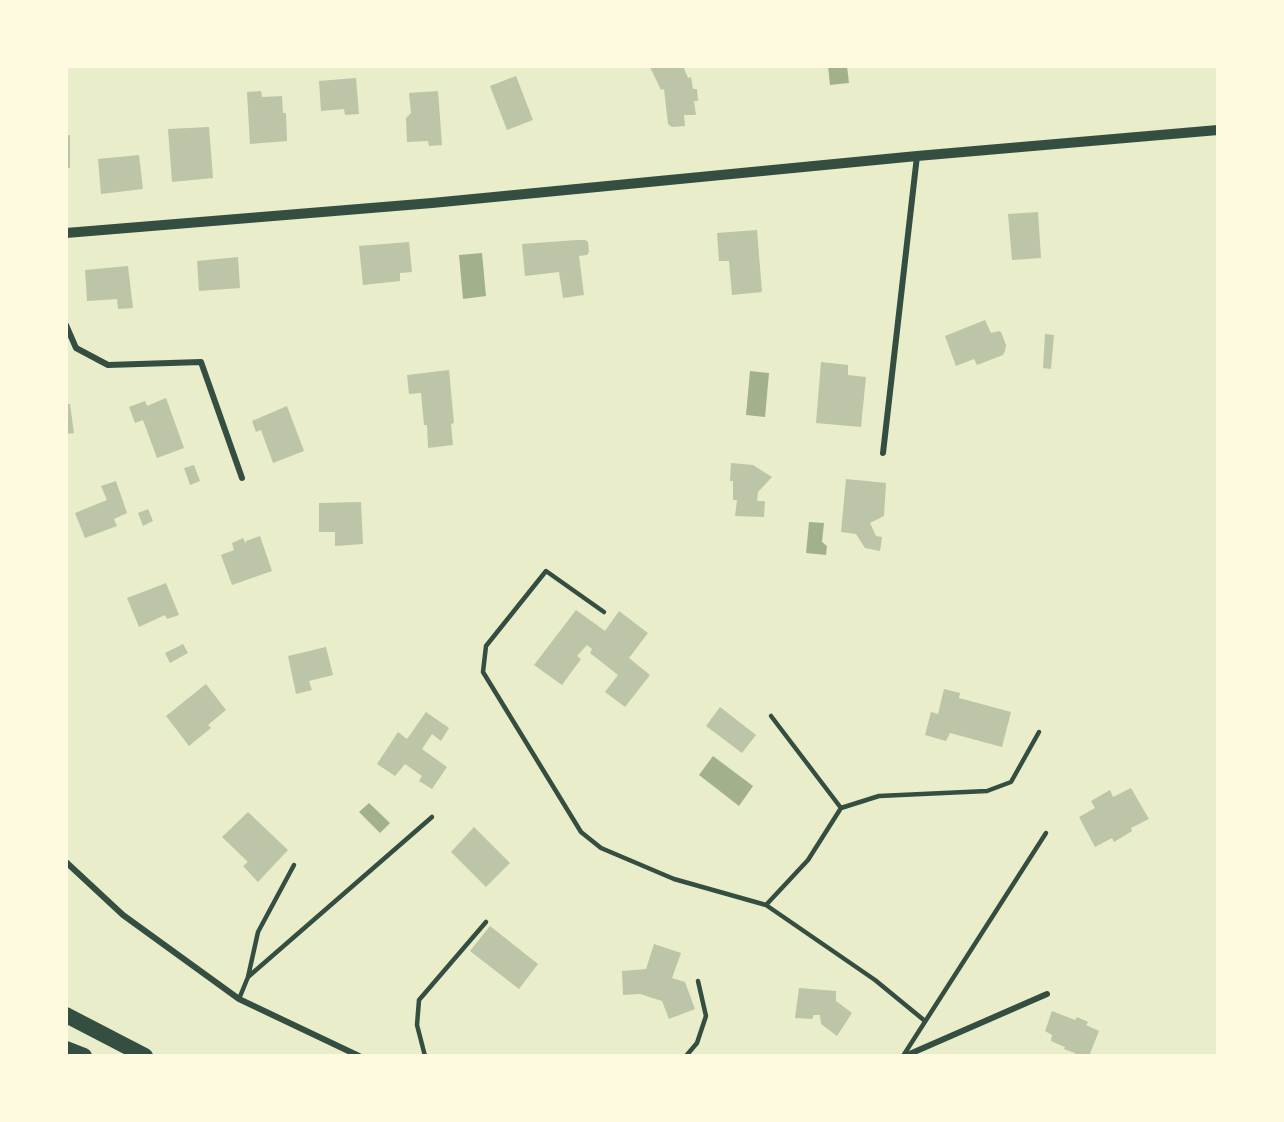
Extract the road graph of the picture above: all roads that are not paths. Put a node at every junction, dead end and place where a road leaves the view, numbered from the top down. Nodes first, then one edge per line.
1 (1218, 130) edge
2 (916, 156) junction
3 (66, 233) edge
4 (66, 325) edge
5 (883, 453) dead end
6 (242, 478) dead end
7 (604, 612) dead end
8 (771, 716) dead end
9 (1039, 732) dead end
10 (841, 808) junction
11 (432, 817) dead end
12 (1046, 833) dead end
13 (66, 862) edge
14 (294, 864) dead end
15 (766, 905) junction
16 (486, 922) dead end
17 (248, 977) junction
18 (698, 981) dead end
19 (1047, 994) dead end
20 (239, 999) junction
21 (66, 1015) edge
22 (925, 1021) junction
23 (66, 1049) edge
24 (84, 1056) edge
25 (145, 1056) edge
26 (359, 1056) edge
27 (425, 1056) edge
28 (686, 1056) edge
29 (904, 1056) edge

1 - 2 street
2 - 3 street
2 - 5 street
4 - 6 street
7 - 15 lane
8 - 10 lane
9 - 10 lane
10 - 15 lane
11 - 17 lane
12 - 22 lane
13 - 20 street
14 - 17 lane
15 - 22 lane
16 - 27 lane
17 - 20 lane
18 - 28 lane
19 - 29 street
20 - 26 street
21 - 25 highway
22 - 29 lane
23 - 24 highway

